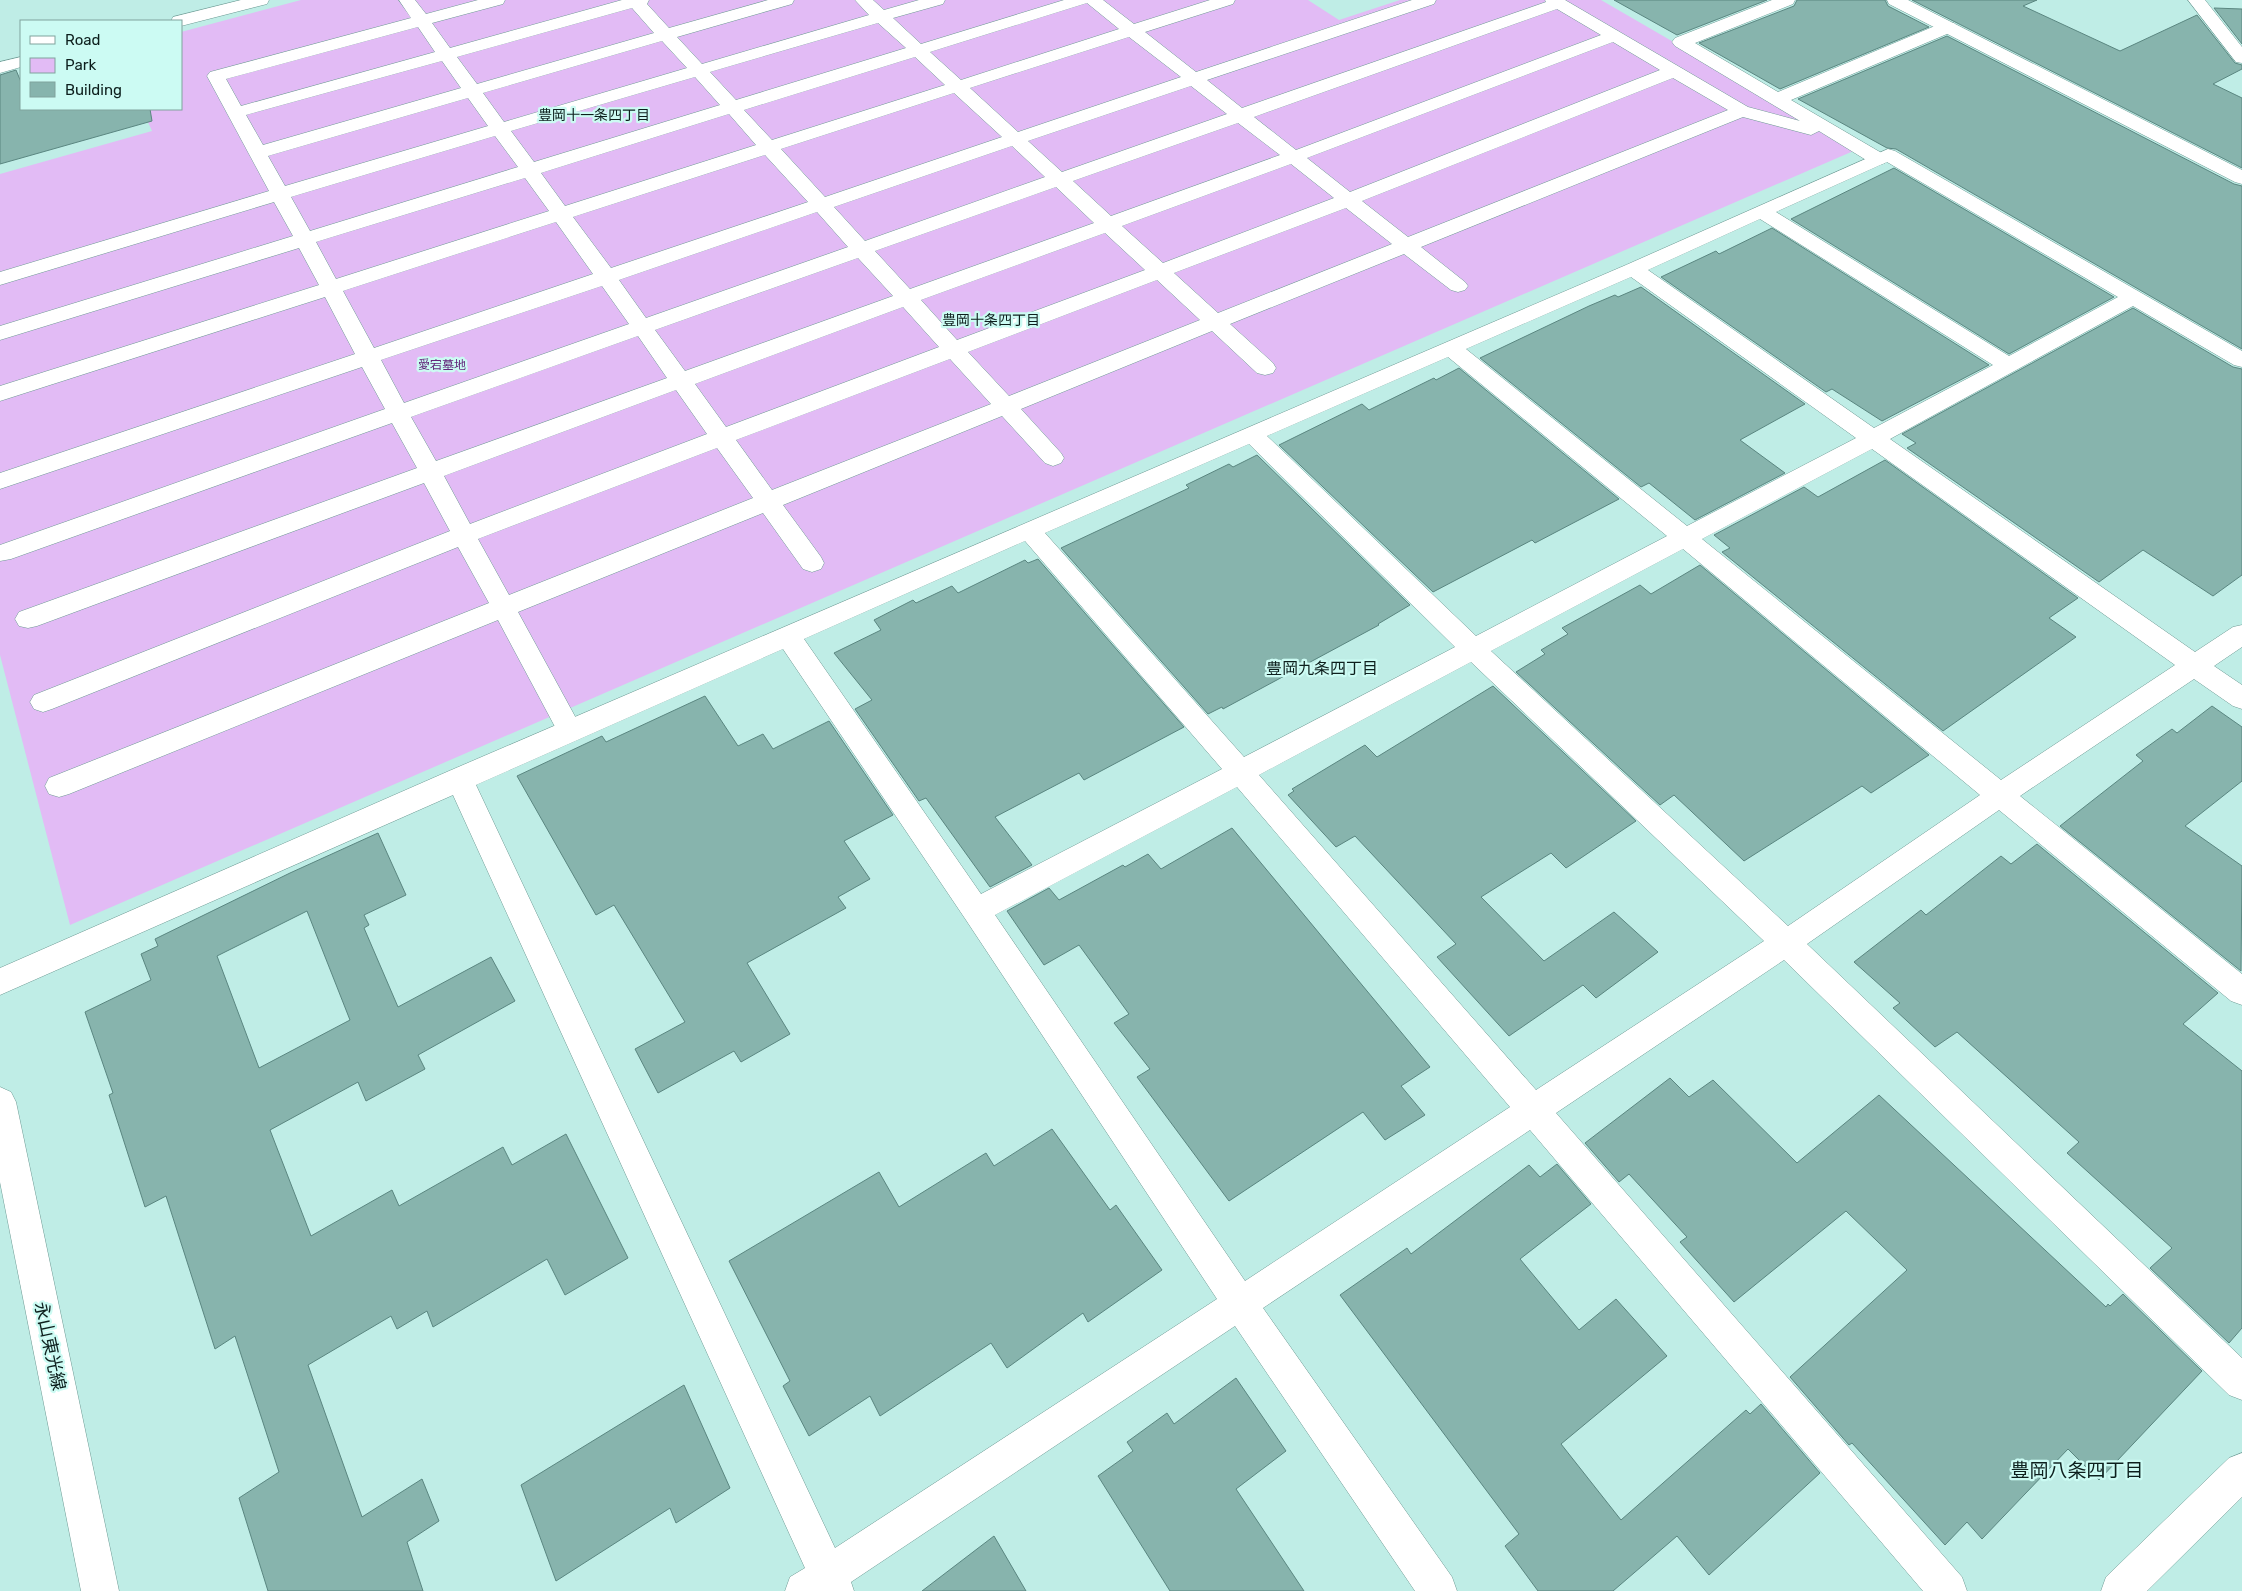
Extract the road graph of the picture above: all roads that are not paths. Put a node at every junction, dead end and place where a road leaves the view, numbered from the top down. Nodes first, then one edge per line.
1 (261, 0) edge
2 (407, 0) edge
3 (497, 0) edge
4 (637, 0) edge
5 (786, 0) edge
6 (862, 0) edge
7 (937, 0) edge
8 (1081, 0) edge
9 (1093, 0) edge
10 (1228, 0) edge
11 (1428, 0) edge
12 (1787, 0) edge
13 (1926, 0) edge
14 (2196, 0) edge
15 (1556, 2) edge
16 (1902, 3) edge
17 (881, 17) junction
18 (182, 20) edge
19 (422, 20) junction
20 (1948, 27) junction
21 (1132, 31) junction
22 (666, 35) junction
23 (1614, 36) junction
24 (918, 51) junction
25 (446, 54) junction
26 (2242, 58) edge
27 (20, 62) edge
28 (0, 68) edge
29 (698, 70) junction
30 (1674, 71) junction
31 (1194, 79) junction
32 (958, 88) junction
33 (472, 90) junction
34 (1778, 99) junction
35 (733, 108) junction
36 (1742, 111) junction
37 (235, 113) junction
38 (1240, 115) junction
39 (500, 129) junction
40 (1839, 136) junction
41 (1015, 140) junction
42 (769, 148) junction
43 (257, 153) junction
44 (1293, 157) junction
45 (1878, 159) junction
46 (530, 170) junction
47 (2242, 178) edge
48 (1058, 179) junction
49 (279, 194) junction
50 (1348, 200) junction
51 (822, 205) junction
52 (1762, 212) junction
53 (561, 214) junction
54 (1107, 224) junction
55 (304, 240) junction
56 (1406, 246) junction
57 (862, 249) junction
58 (1633, 269) junction
59 (1159, 272) junction
60 (607, 278) junction
61 (0, 279) edge
62 (1458, 286) dead end
63 (330, 288) junction
64 (2134, 297) junction
65 (906, 298) junction
66 (1214, 322) junction
67 (642, 326) junction
68 (0, 333) edge
69 (1451, 348) junction
70 (954, 350) junction
71 (368, 358) junction
72 (2242, 360) edge
73 (2007, 364) junction
74 (1265, 368) dead end
75 (680, 380) junction
76 (0, 394) edge
77 (1006, 406) junction
78 (398, 412) junction
79 (1253, 435) junction
80 (722, 438) junction
81 (1874, 438) junction
82 (1053, 458) dead end
83 (430, 472) junction
84 (0, 482) edge
85 (768, 502) junction
86 (1029, 530) junction
87 (464, 536) junction
88 (1686, 537) junction
89 (2, 552) dead end
90 (812, 563) dead end
91 (503, 608) junction
92 (28, 619) dead end
93 (2242, 634) edge
94 (788, 636) junction
95 (1474, 650) junction
96 (2194, 666) junction
97 (2242, 699) edge
98 (43, 702) dead end
99 (570, 731) junction
100 (1240, 770) junction
101 (459, 779) junction
102 (59, 786) dead end
103 (1999, 796) junction
104 (976, 911) junction
105 (1786, 943) junction
106 (0, 982) edge
107 (2242, 992) edge
108 (0, 1102) edge
109 (1531, 1111) junction
110 (1240, 1304) junction
111 (2242, 1382) edge
112 (2242, 1471) edge
113 (822, 1586) edge
114 (100, 1591) edge
115 (1438, 1591) edge
116 (1948, 1591) edge
117 (2120, 1591) edge

1 - 18 street
2 - 19 street
3 - 19 street
4 - 22 street
4 - 25 street
5 - 22 street
6 - 17 street
7 - 17 street
8 - 24 street
9 - 21 street
10 - 21 street
11 - 31 street
12 - 34 street
13 - 16 street
14 - 26 street
15 - 23 street
15 - 38 street
16 - 20 street
17 - 24 street
17 - 29 street
19 - 25 street
19 - 37 street
20 - 34 street
20 - 47 street
21 - 31 street
21 - 32 street
22 - 29 street
22 - 33 street
23 - 30 street
23 - 44 street
24 - 32 street
24 - 35 street
25 - 33 street
25 - 37 street
27 - 28 street
29 - 35 street
29 - 39 street
30 - 36 street
30 - 50 street
31 - 38 street
31 - 41 street
32 - 41 street
32 - 42 street
33 - 39 street
33 - 43 street
34 - 40 street
35 - 42 street
35 - 46 street
36 - 40 street
36 - 56 street
37 - 43 street
38 - 44 street
38 - 48 street
39 - 46 street
39 - 49 street
40 - 45 street
41 - 48 street
41 - 51 street
42 - 51 street
42 - 53 street
43 - 49 street
44 - 50 street
44 - 54 street
45 - 52 street
45 - 64 street
46 - 53 street
46 - 55 street
48 - 54 street
48 - 57 street
49 - 55 street
49 - 61 street
50 - 56 street
50 - 59 street
51 - 57 street
51 - 60 street
52 - 58 street
52 - 73 street
53 - 60 street
53 - 63 street
54 - 59 street
54 - 65 street
55 - 63 street
55 - 68 street
56 - 62 street
56 - 66 street
57 - 65 street
57 - 67 street
58 - 69 street
58 - 81 street
59 - 66 street
59 - 70 street
60 - 67 street
60 - 71 street
63 - 71 street
63 - 76 street
64 - 72 street
64 - 73 street
65 - 70 street
65 - 75 street
66 - 74 street
66 - 77 street
67 - 75 street
67 - 78 street
69 - 79 street
69 - 88 street
70 - 77 street
70 - 80 street
71 - 78 street
71 - 84 street
73 - 81 street
75 - 80 street
75 - 83 street
77 - 82 street
77 - 85 street
78 - 83 street
78 - 89 street
79 - 86 street
79 - 95 street
80 - 85 street
80 - 87 street
81 - 88 street
81 - 96 street
83 - 87 street
83 - 92 street
85 - 90 street
85 - 91 street
86 - 94 street
86 - 100 street
87 - 91 street
87 - 98 street
88 - 95 street
88 - 103 street
91 - 99 street
91 - 102 street
93 - 96 street
94 - 99 street
94 - 104 street
95 - 100 street
95 - 105 street
96 - 97 street
96 - 103 street
99 - 101 street
100 - 104 street
100 - 109 street
101 - 106 street
101 - 113 street
103 - 105 street
103 - 107 street
104 - 110 street
105 - 109 street
105 - 111 street
108 - 114 street, 永山東光線
109 - 110 street
109 - 116 street
110 - 113 street
110 - 115 street
112 - 117 street

